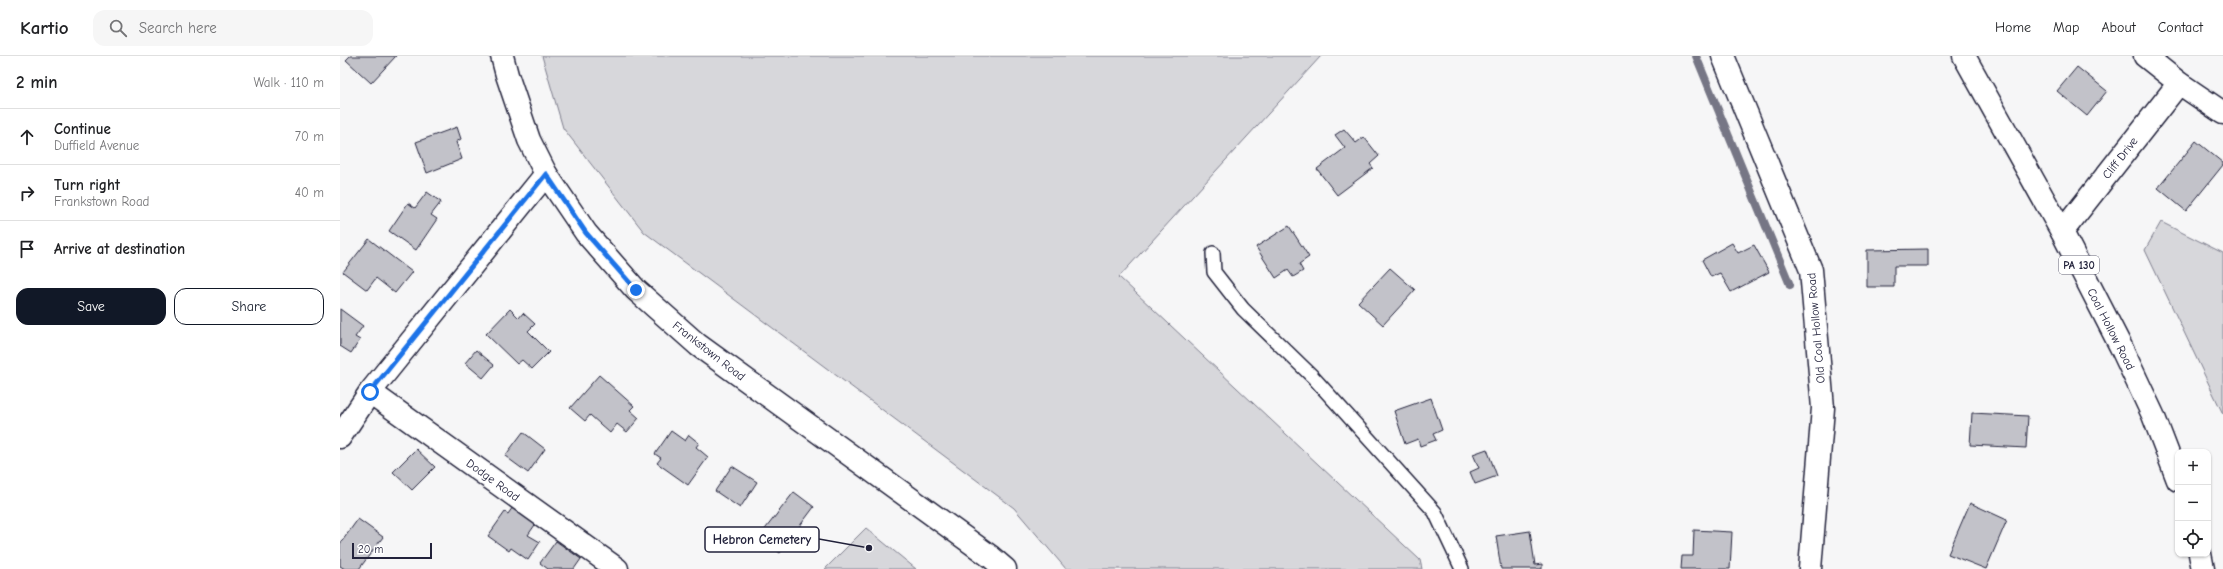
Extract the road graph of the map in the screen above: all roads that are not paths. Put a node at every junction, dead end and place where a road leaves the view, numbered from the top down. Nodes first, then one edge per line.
1 (502, 56) edge
2 (1723, 56) edge
3 (1964, 56) edge
4 (2145, 56) edge
5 (2179, 83) junction
6 (2223, 113) edge
7 (546, 174) junction
8 (2062, 232) junction
9 (1213, 253) dead end
10 (370, 392) junction
11 (340, 437) edge
12 (2175, 472) edge
13 (2201, 557) edge
14 (617, 569) edge
15 (1005, 569) edge
16 (1462, 569) edge
17 (1810, 569) edge
18 (2203, 569) edge

1 - 7 street, Frankstown Road
2 - 17 street, Old Coal Hollow Road
3 - 8 street, Coal Hollow Road / PA 130
4 - 5 street
5 - 6 street
5 - 8 street, Cliff Drive
7 - 10 street
7 - 15 street, Frankstown Road
8 - 12 street, Coal Hollow Road / PA 130
9 - 16 lane
10 - 11 street
10 - 14 street, Dodge Road
13 - 18 street

